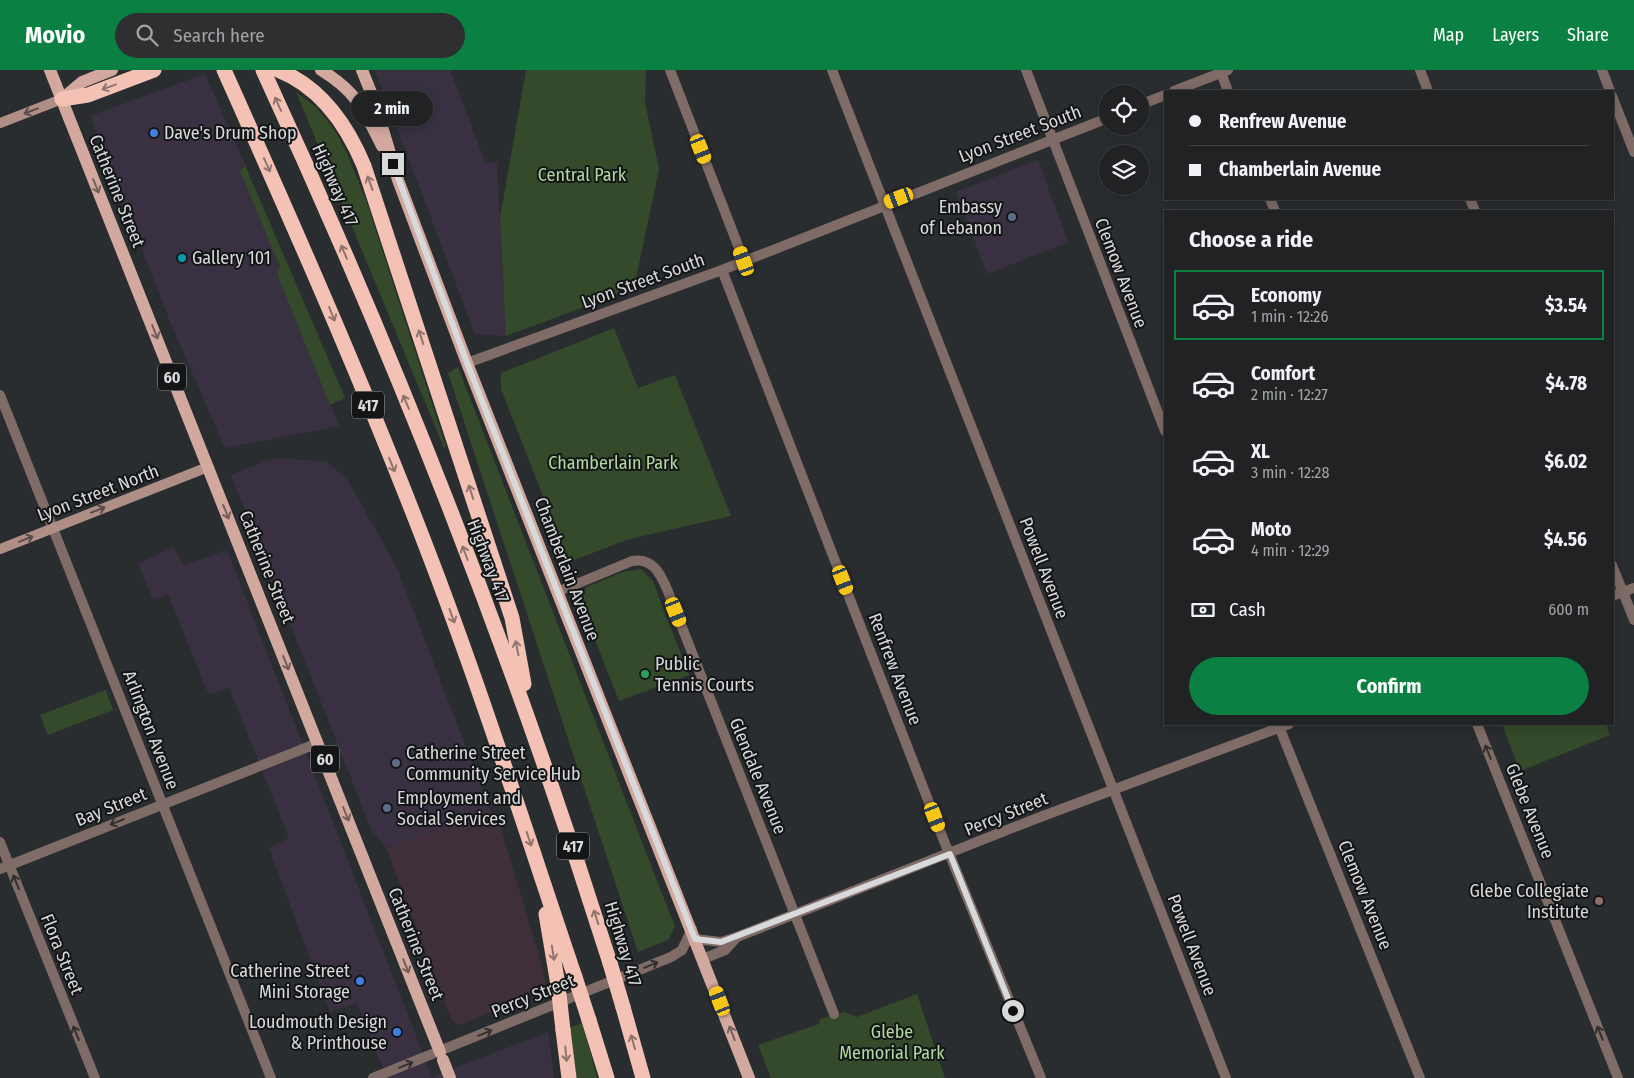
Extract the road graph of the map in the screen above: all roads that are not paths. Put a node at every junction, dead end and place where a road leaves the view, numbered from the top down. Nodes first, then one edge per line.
1 (50, 70) edge
2 (112, 70) edge
3 (154, 70) edge
4 (263, 70) edge
5 (278, 70) edge
6 (321, 70) edge
7 (362, 70) edge
8 (670, 70) edge
9 (832, 70) edge
10 (1026, 70) edge
11 (1420, 70) edge
12 (1602, 70) edge
13 (225, 71) edge
14 (1223, 71) edge
15 (1176, 90) edge
16 (1228, 90) edge
17 (1428, 90) edge
18 (1610, 90) edge
19 (1164, 95) edge
20 (62, 99) junction
21 (1149, 101) edge
22 (1614, 101) edge
23 (1099, 122) edge
24 (0, 123) edge
25 (1052, 140) junction
26 (1634, 152) edge
27 (398, 180) junction
28 (885, 204) junction
29 (744, 261) junction
30 (722, 270) junction
31 (467, 363) junction
32 (0, 395) edge
33 (1164, 428) edge
34 (208, 467) junction
35 (53, 528) junction
36 (0, 549) edge
37 (1614, 570) edge
38 (1634, 588) edge
39 (557, 592) junction
40 (1623, 592) junction
41 (1614, 595) edge
42 (1634, 620) edge
43 (1282, 725) edge
44 (1477, 725) edge
45 (532, 730) junction
46 (318, 743) junction
47 (1114, 790) junction
48 (162, 804) junction
49 (0, 842) edge
50 (950, 854) junction
51 (5, 867) edge
52 (539, 871) junction
53 (794, 914) junction
54 (694, 934) junction
55 (736, 937) junction
56 (703, 959) junction
57 (834, 1014) dead end
58 (441, 1056) junction
59 (95, 1078) edge
60 (271, 1078) edge
61 (373, 1078) edge
62 (450, 1078) edge
63 (569, 1078) edge
64 (607, 1078) edge
65 (643, 1078) edge
66 (749, 1078) edge
67 (1041, 1078) edge
68 (1226, 1078) edge
69 (1420, 1078) edge
70 (1618, 1078) edge

1 - 20 main road, Catherine Street / 60
2 - 20 main road
3 -> 20 highway
45 -> 4 highway, Highway 417 / 417
45 -> 5 highway
6 - 27 main road
7 - 27 main road, Chamberlain Avenue
8 - 29 street
9 - 28 street, Powell Avenue
10 - 25 street, Clemow Avenue
11 - 17 street
12 - 18 street
13 -> 52 highway, 417
14 - 15 street
14 - 16 street
19 - 21 street
20 -> 24 main road
20 -> 34 main road, Catherine Street / 60
22 - 26 street
23 - 25 street, Lyon Street South
25 - 28 street, Lyon Street South
25 - 33 street, Clemow Avenue
27 - 31 main road, Chamberlain Avenue
28 - 29 street, Lyon Street South
28 - 47 street, Powell Avenue
29 - 30 street, Lyon Street South
30 - 31 street, Lyon Street South
30 - 50 street, Renfrew Avenue
31 - 39 main road, Chamberlain Avenue
32 - 35 street, Arlington Avenue
35 -> 34 main road, Lyon Street North
34 -> 46 main road, Catherine Street / 60
36 -> 35 main road, Lyon Street North
35 - 48 street, Arlington Avenue
37 - 40 street
38 - 40 street
39 - 53 street, Glendale Avenue
39 - 54 main road, Chamberlain Avenue
40 - 41 street
40 - 42 street
43 - 47 street, Percy Street
43 - 69 street, Clemow Avenue
70 -> 44 street, Glebe Avenue
65 -> 45 highway, Highway 417 / 417, bridge
46 - 48 street, Bay Street
46 -> 58 main road, Catherine Street / 60
47 - 50 street, Percy Street
47 - 68 street, Powell Avenue
48 -> 51 street, Bay Street
48 - 60 street, Arlington Avenue
49 - 51 street, Flora Street
50 - 53 street, Percy Street
50 - 67 street, Renfrew Avenue
59 -> 51 street, Flora Street
52 -> 63 highway, bridge
52 - 64 highway, 417, bridge
53 - 55 street, Percy Street
53 - 57 street, Glendale Avenue
54 - 55 street, Percy Street
54 - 56 main road, Chamberlain Avenue
58 -> 54 street, Percy Street
55 - 56 street, Percy Street
66 -> 56 main road, Chamberlain Avenue
61 -> 58 street, Percy Street
58 - 62 main road, Catherine Street / 60

